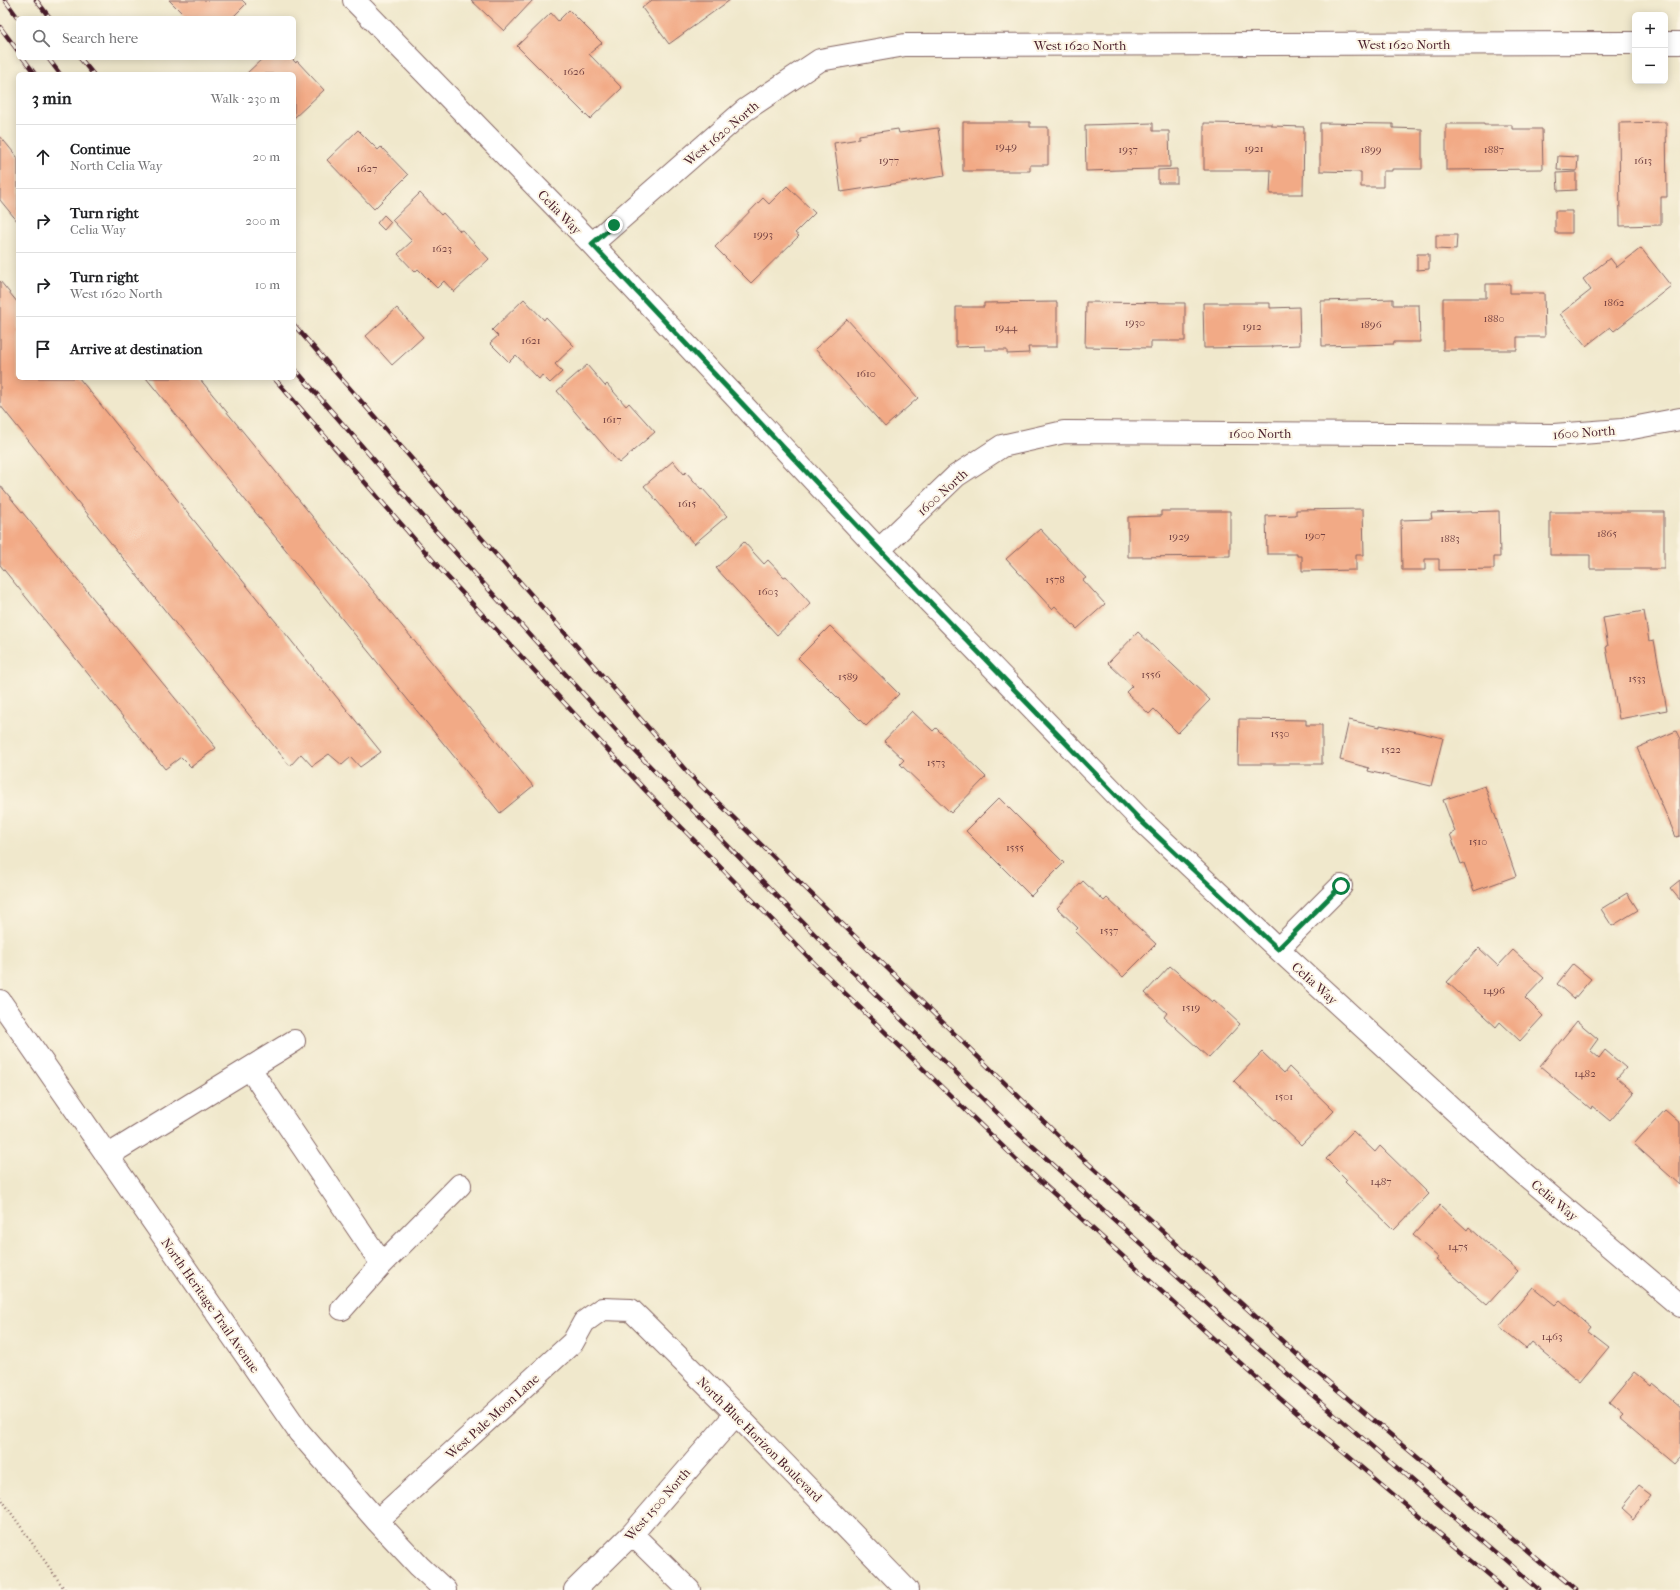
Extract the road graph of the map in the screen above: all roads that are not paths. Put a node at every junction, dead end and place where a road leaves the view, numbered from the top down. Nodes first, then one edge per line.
1 (354, 0) edge
2 (1632, 43) edge
3 (1668, 43) edge
4 (1680, 43) edge
5 (592, 244) junction
6 (1680, 419) edge
7 (880, 550) junction
8 (1341, 886) dead end
9 (1278, 949) junction
10 (0, 1001) edge
11 (294, 1041) dead end
12 (250, 1069) junction
13 (107, 1156) junction
14 (460, 1184) dead end
15 (382, 1264) junction
16 (1680, 1306) edge
17 (342, 1309) dead end
18 (602, 1309) joint
19 (736, 1414) junction
20 (377, 1521) junction
21 (632, 1534) junction
22 (445, 1590) edge
23 (575, 1590) edge
24 (689, 1590) edge
25 (907, 1590) edge

1 - 5 street, Celia Way
2 - 5 street, West 1620 North
3 - 4 street
5 - 7 street, Celia Way
6 - 7 street, 1600 North
7 - 9 street, Celia Way
8 - 9 street
9 - 16 street, Celia Way
10 - 13 street, North Heritage Trail Avenue
11 - 12 street
12 - 13 street
12 - 15 street
13 - 20 street, North Heritage Trail Avenue
14 - 15 street
15 - 17 street
18 - 19 street, North Blue Horizon Boulevard
18 - 20 street, West Pale Moon Lane
19 - 21 street, West 1500 North
19 - 25 street, North Blue Horizon Boulevard
20 - 22 street, North Heritage Trail Avenue
21 - 23 street, West 1500 North
21 - 24 street

